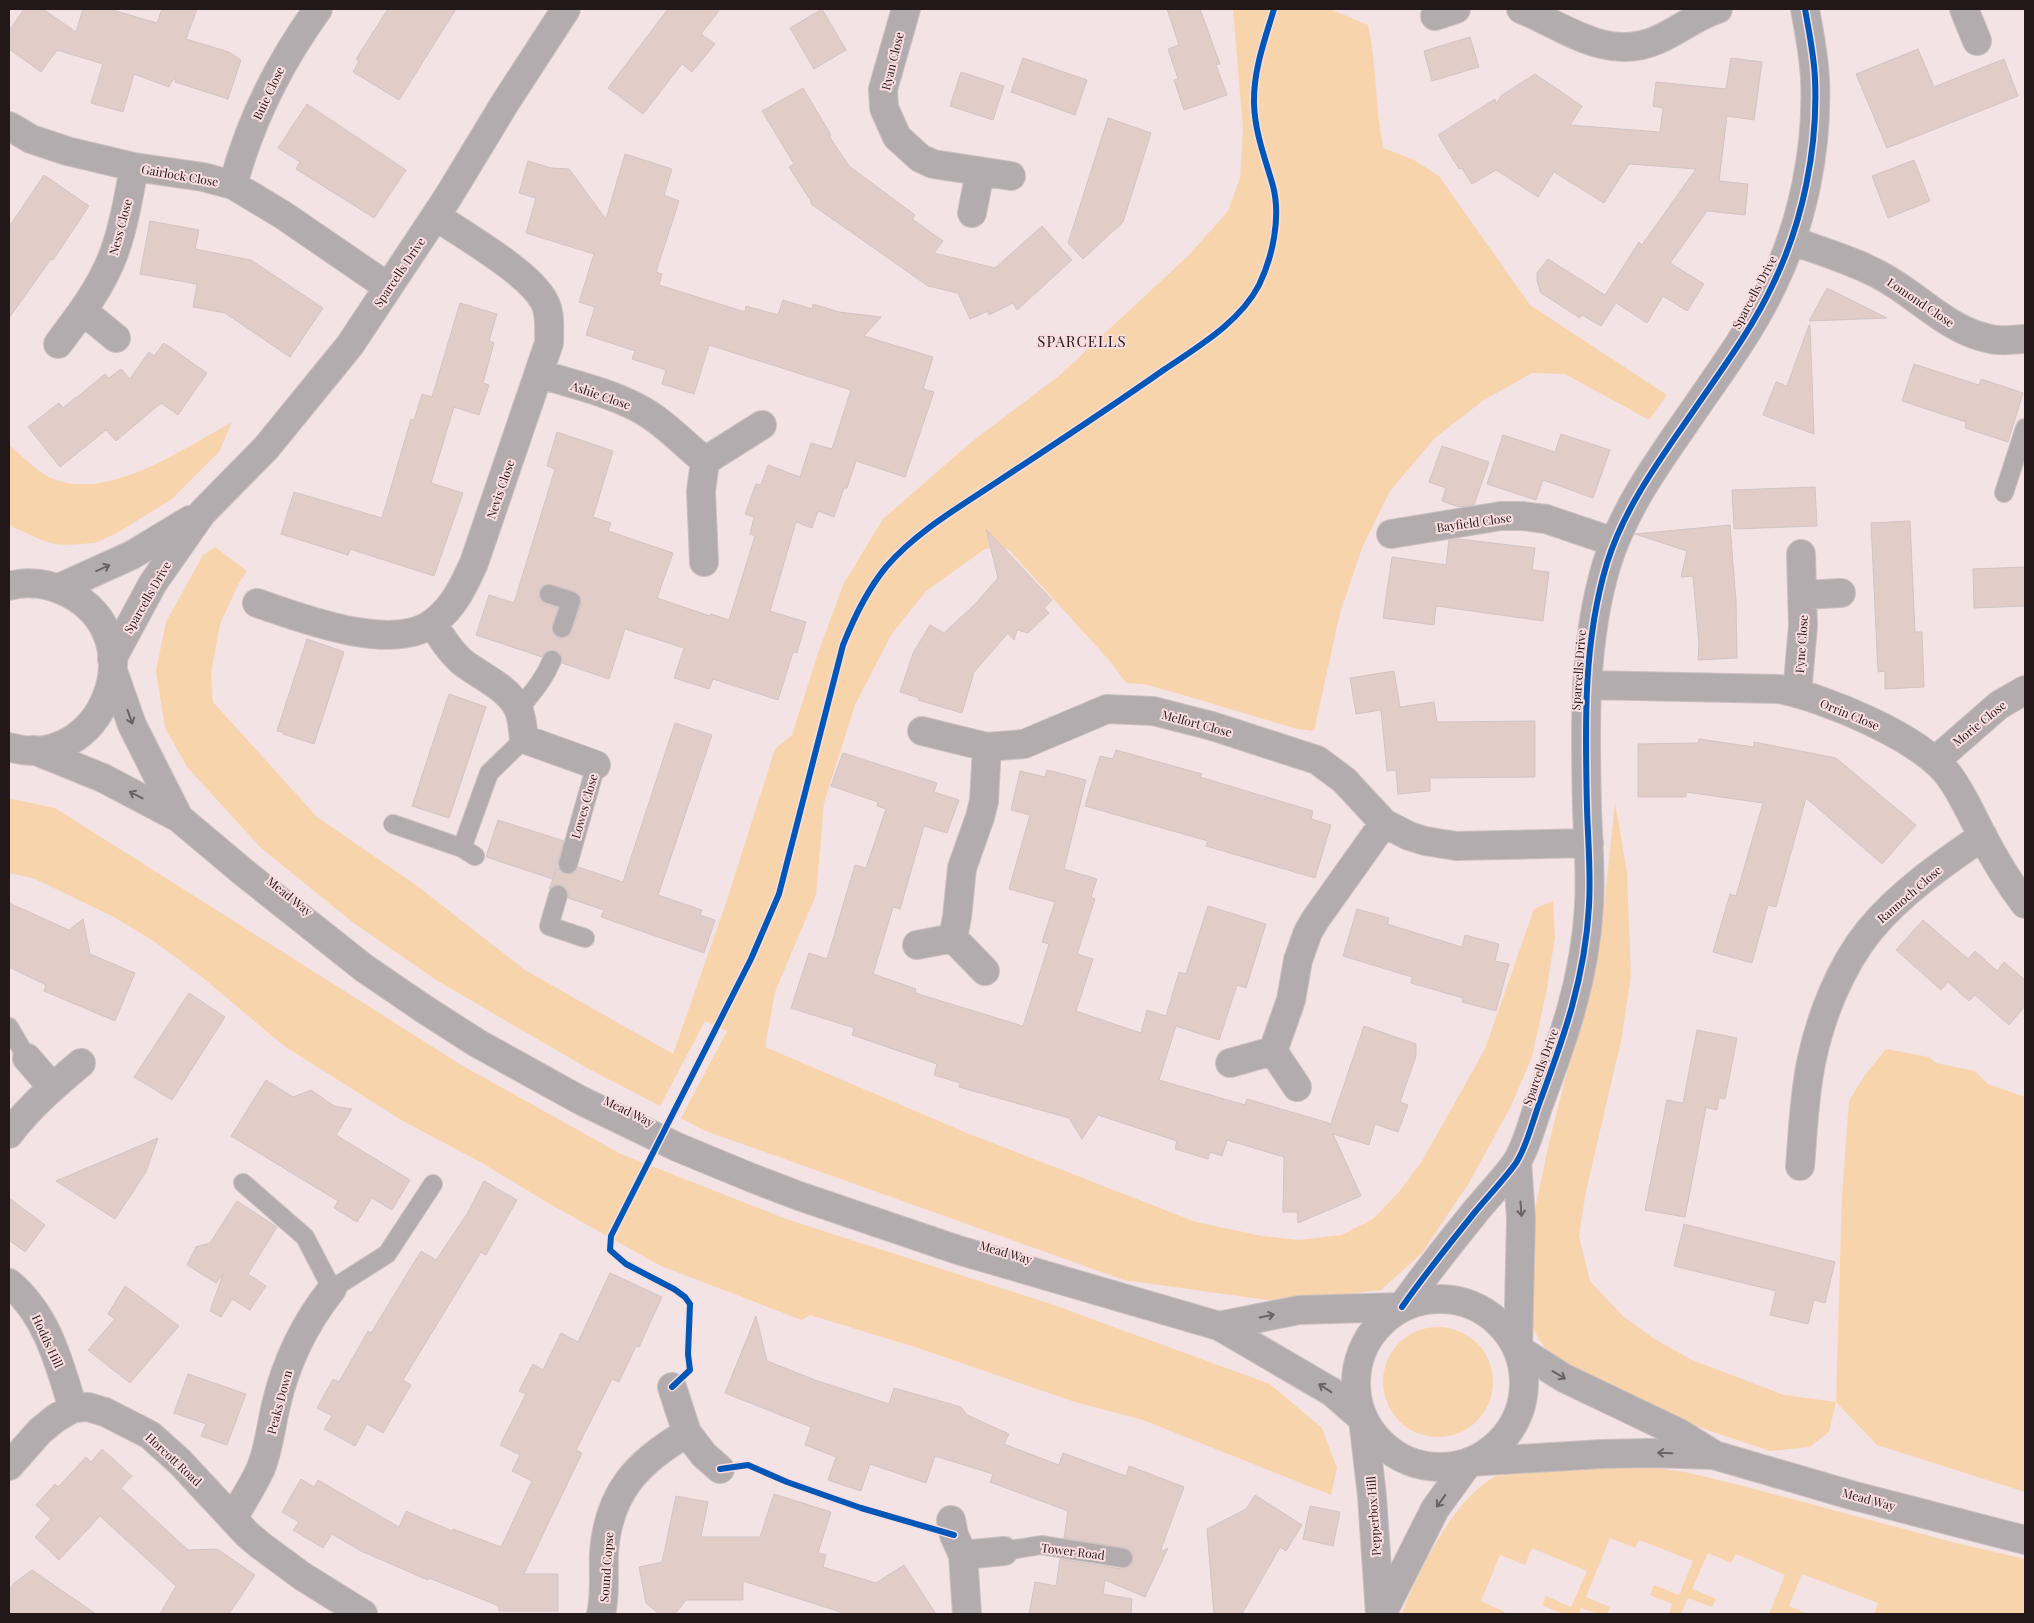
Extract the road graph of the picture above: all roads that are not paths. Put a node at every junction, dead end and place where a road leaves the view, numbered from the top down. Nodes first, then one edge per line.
1 (318, 9) edge
2 (566, 9) edge
3 (906, 9) edge
4 (1521, 9) edge
5 (1718, 9) edge
6 (1805, 9) edge
7 (1964, 9) edge
8 (1977, 41) dead end
9 (9, 126) edge
10 (134, 166) junction
11 (980, 172) junction
12 (1011, 176) dead end
13 (233, 186) junction
14 (972, 213) dead end
15 (436, 216) junction
16 (1791, 240) junction
17 (388, 287) junction
18 (83, 311) junction
19 (116, 338) dead end
20 (2025, 339) edge
21 (58, 344) dead end
22 (540, 374) junction
23 (762, 425) dead end
24 (2025, 428) edge
25 (705, 461) junction
26 (2004, 493) dead end
27 (202, 513) junction
28 (1391, 534) dead end
29 (1614, 542) junction
30 (1801, 554) dead end
31 (704, 562) dead end
32 (9, 565) edge
33 (9, 586) edge
34 (48, 586) junction
35 (1841, 593) dead end
36 (549, 594) dead end
37 (1803, 595) junction
38 (257, 602) dead end
39 (433, 624) junction
40 (562, 628) dead end
41 (552, 660) dead end
42 (113, 665) junction
43 (1587, 685) junction
44 (2025, 690) edge
45 (1797, 693) junction
46 (519, 709) junction
47 (922, 731) dead end
48 (524, 739) junction
49 (987, 747) junction
50 (17, 749) edge
51 (1936, 760) junction
52 (596, 765) joint
53 (180, 818) junction
54 (1384, 822) junction
55 (393, 824) dead end
56 (1983, 836) junction
57 (1589, 843) junction
58 (568, 864) dead end
59 (558, 895) dead end
60 (2025, 904) edge
61 (585, 938) dead end
62 (953, 938) junction
63 (917, 945) dead end
64 (985, 972) dead end
65 (9, 1027) edge
66 (1273, 1051) junction
67 (27, 1058) joint
68 (81, 1063) dead end
69 (1230, 1063) dead end
70 (1297, 1086) dead end
71 (52, 1087) junction
72 (9, 1134) edge
73 (1517, 1161) junction
74 (1800, 1166) dead end
75 (244, 1183) dead end
76 (434, 1184) dead end
77 (9, 1283) edge
78 (332, 1289) junction
79 (1402, 1307) junction
80 (1219, 1326) junction
81 (1518, 1349) junction
82 (672, 1387) dead end
83 (73, 1408) junction
84 (1362, 1419) junction
85 (687, 1433) junction
86 (1714, 1455) junction
87 (1469, 1462) junction
88 (9, 1466) edge
89 (720, 1469) dead end
90 (233, 1518) junction
91 (952, 1520) dead end
92 (2025, 1540) edge
93 (1004, 1551) joint
94 (963, 1555) junction
95 (1123, 1558) dead end
96 (363, 1614) edge
97 (601, 1614) edge
98 (967, 1614) edge
99 (1381, 1614) edge

1 - 13 street, Buie Close
2 - 15 street, Sparcells Drive
3 - 11 street, Ryan Close
4 - 5 street
6 - 16 street, Sparcells Drive
7 - 8 street
9 - 10 street, Gairlock Close
10 - 13 street, Gairlock Close
10 - 18 street, Ness Close
11 - 12 street, Ryan Close
11 - 14 street
13 - 17 street, Gairlock Close
15 - 17 street, Sparcells Drive
15 - 22 street, Nevis Close
16 - 20 street, Lomond Close
16 - 29 street, Sparcells Drive
17 - 27 street, Sparcells Drive
18 - 19 street
18 - 21 street, Ness Close
22 - 25 street, Ashie Close
22 - 39 street, Nevis Close
23 - 25 street
24 - 26 lane
25 - 31 street
34 -> 27 street, Sparcells Drive
27 - 42 street, Sparcells Drive
28 - 29 street, Bayfield Close
29 - 43 street, Sparcells Drive
30 - 37 street, Fyne Close
32 - 34 street
33 - 34 street
34 - 42 street
35 - 37 street
36 - 40 lane
37 - 45 street, Fyne Close
38 - 39 street, Nevis Close
39 - 46 street
41 - 46 lane
42 - 50 street
42 -> 53 street, Mead Way
43 - 45 street, Orrin Close
43 - 57 street, Sparcells Drive
44 - 51 street, Morie Close
45 - 51 street, Orrin Close
46 - 48 street
47 - 49 street, Melfort Close
48 - 52 street, Lowes Close
48 - 55 lane
49 - 54 street, Melfort Close
49 - 62 street
53 -> 50 street, Mead Way
51 - 56 street, Orrin Close
52 - 58 lane, Lowes Close
53 - 80 street, Mead Way
54 - 57 street, Melfort Close
54 - 66 street
56 - 60 street, Orrin Close
56 - 74 street, Rannoch Close
57 - 73 street, Sparcells Drive
59 - 61 lane
62 - 63 street
62 - 64 street
65 - 67 lane
66 - 69 street
66 - 70 street
67 - 71 street
68 - 71 street
71 - 72 street
73 - 79 street, Sparcells Drive
73 -> 81 street, Sparcells Drive
75 - 78 lane
76 - 78 lane, Peaks Down
77 - 83 street, Hodds Hill
78 - 90 street, Peaks Down
80 -> 79 street, Mead Way
79 - 81 street
79 - 84 street
84 -> 80 street, Mead Way
81 -> 86 street, Mead Way
81 - 87 street
82 - 85 street
83 - 88 street
83 - 90 street, Horcott Road
84 - 87 street
84 - 99 street, Pepperbox Hill
85 - 89 street
85 - 97 street, Sound Copse
86 -> 87 street, Mead Way
86 - 92 street, Mead Way
87 -> 99 street, Pepperbox Hill
90 - 96 street, Horcott Road
91 - 94 street
93 - 94 street, Tower Road
93 - 95 lane, Tower Road
94 - 98 street

